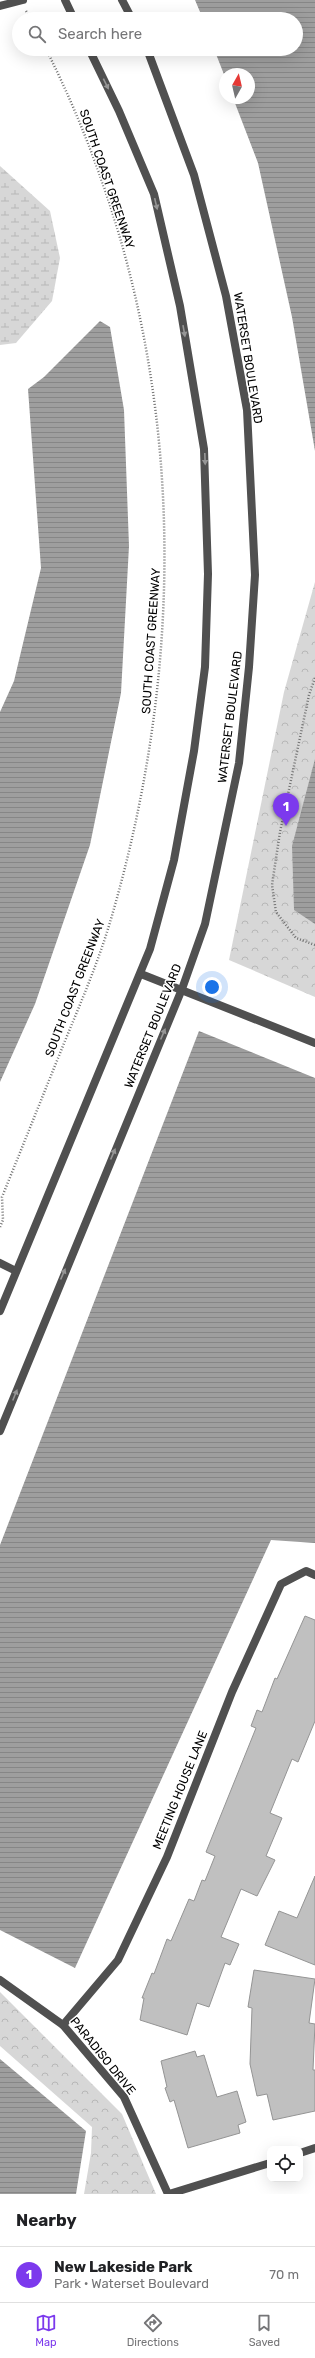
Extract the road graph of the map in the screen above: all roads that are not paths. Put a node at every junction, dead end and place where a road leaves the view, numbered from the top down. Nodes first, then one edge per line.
1 (23, 0) edge
2 (65, 0) edge
3 (122, 0) edge
4 (0, 6) edge
5 (71, 12) edge
6 (128, 12) edge
7 (92, 56) edge
8 (150, 56) edge
9 (141, 974) junction
10 (182, 989) junction
11 (315, 1043) edge
12 (0, 1263) edge
13 (16, 1271) junction
14 (0, 1311) edge
15 (0, 1431) edge
16 (315, 1574) edge
17 (0, 1980) edge
18 (63, 2025) junction
19 (315, 2148) edge
20 (303, 2152) edge
21 (267, 2163) edge
22 (169, 2194) edge

1 - 4 street
2 - 5 street
3 - 6 street
7 -> 9 street
8 - 10 street, WATERSET BOULEVARD
9 - 10 street
9 - 13 street
10 - 11 street
15 -> 10 street, WATERSET BOULEVARD
12 - 13 street
13 - 14 street
16 - 18 street, MEETING HOUSE LANE
17 - 18 street, PARADISO DRIVE
18 - 22 street, PARADISO DRIVE
19 - 20 street
21 - 22 street

